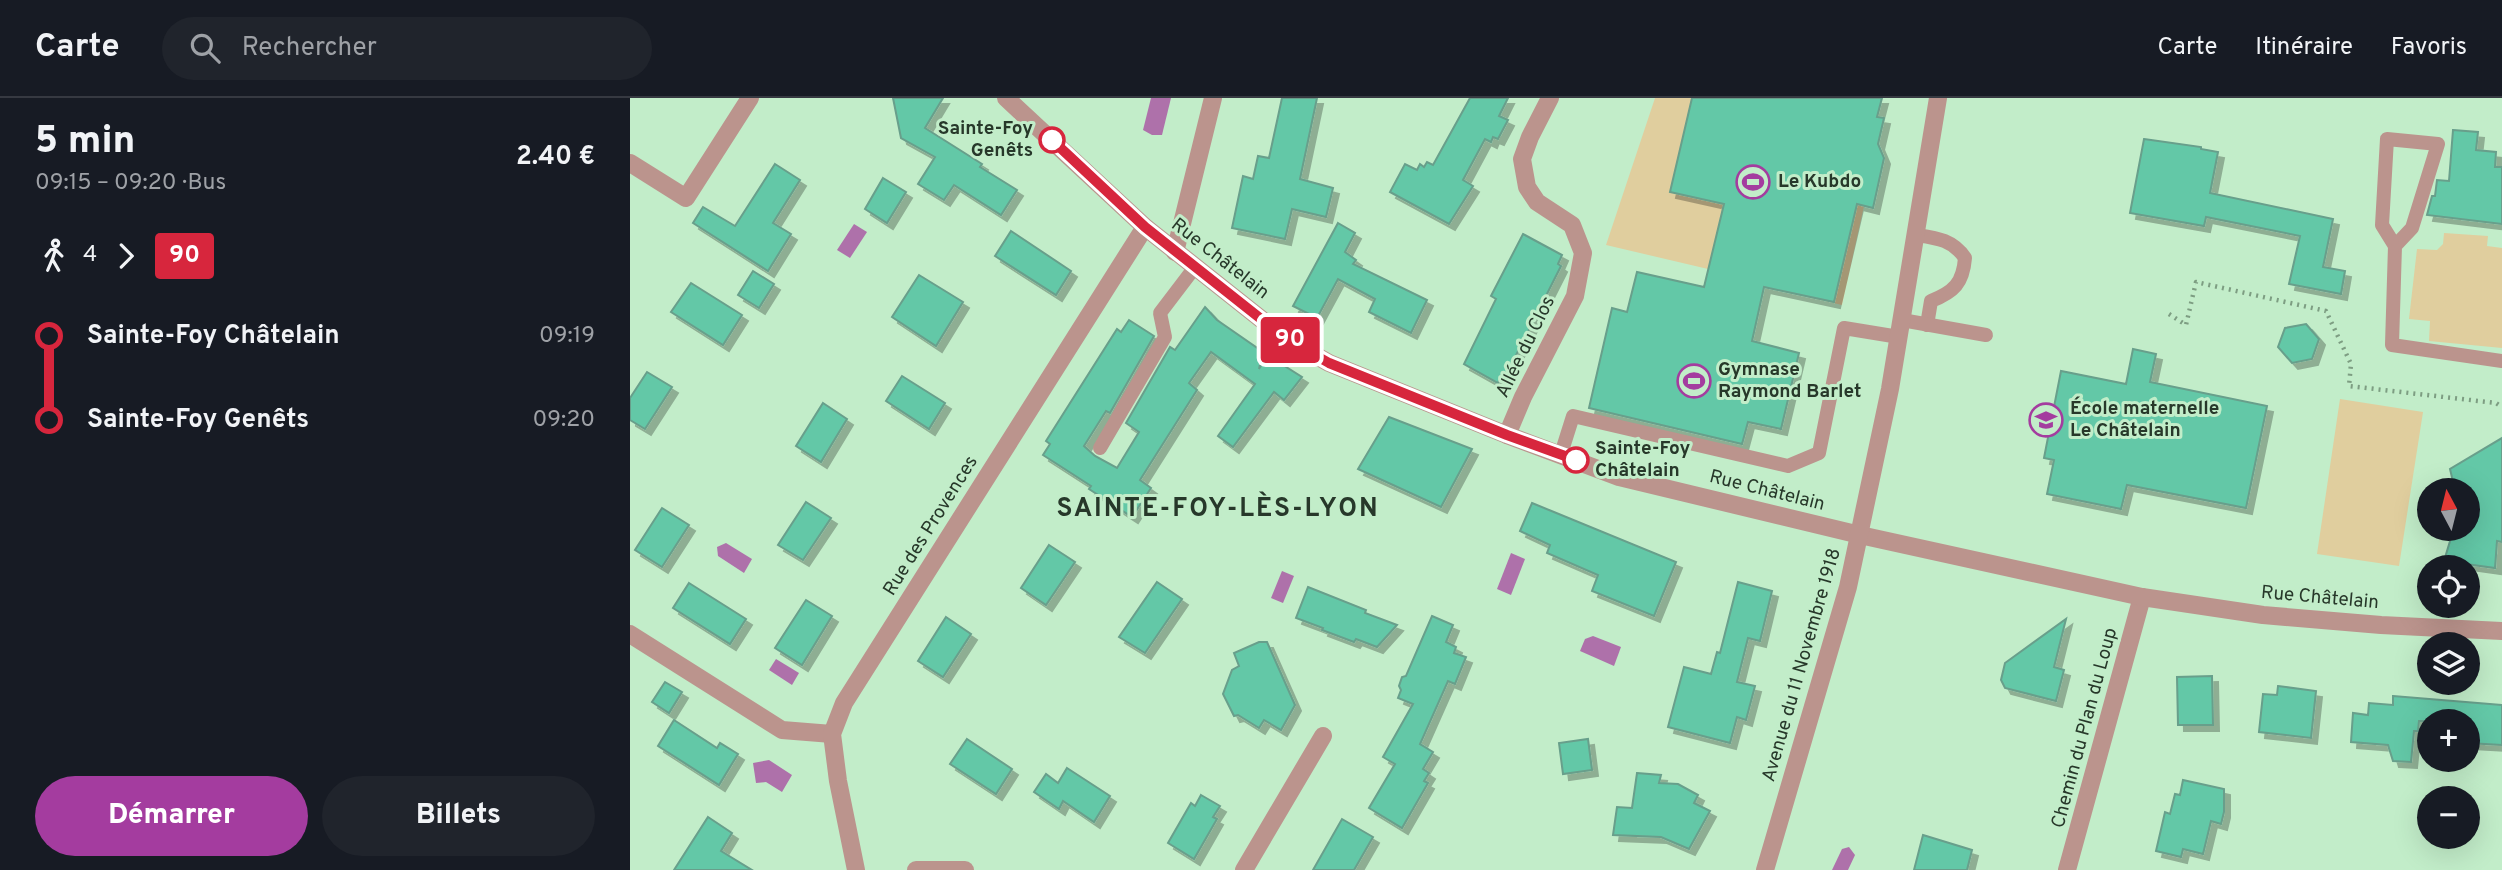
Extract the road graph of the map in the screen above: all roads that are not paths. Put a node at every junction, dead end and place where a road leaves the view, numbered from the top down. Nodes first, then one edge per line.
1 (750, 98) edge
2 (1006, 98) edge
3 (1213, 98) edge
4 (1550, 98) edge
5 (1938, 98) edge
6 (630, 163) edge
7 (1145, 227) junction
8 (1917, 235) junction
9 (2395, 246) junction
10 (1175, 251) junction
11 (1195, 267) junction
12 (1927, 325) junction
13 (1901, 329) junction
14 (1986, 335) dead end
15 (2502, 361) edge
16 (1507, 435) junction
17 (1100, 448) dead end
18 (1560, 454) junction
19 (1860, 535) junction
20 (2142, 597) junction
21 (2502, 631) edge
22 (630, 634) edge
23 (832, 734) junction
24 (1323, 736) dead end
25 (856, 870) edge
26 (916, 870) edge
27 (965, 870) edge
28 (1244, 870) edge
29 (1765, 870) edge
30 (2067, 870) edge

1 - 6 street
2 - 7 street, Rue Châtelain
3 - 10 street
4 - 16 street, Allée du Clos
5 - 8 street, Avenue du 11 Novembre 1918
7 - 10 street, Rue Châtelain
7 - 23 street, Rue des Provences
8 - 12 lane
8 - 13 street, Avenue du 11 Novembre 1918
9 - 9 lane
9 - 15 lane
10 - 11 street, Rue Châtelain
11 - 16 street, Rue Châtelain
11 - 17 lane
12 - 13 lane
12 - 14 lane
13 - 18 lane
13 - 19 street, Avenue du 11 Novembre 1918
16 - 18 street, Rue Châtelain
18 - 19 street, Rue Châtelain
19 - 20 street, Rue Châtelain
19 - 29 street, Avenue du 11 Novembre 1918
20 - 21 street, Rue Châtelain
20 - 30 street, Chemin du Plan du Loup
22 - 23 street
23 - 25 street, Rue des Provences
24 - 28 street
26 - 27 street

